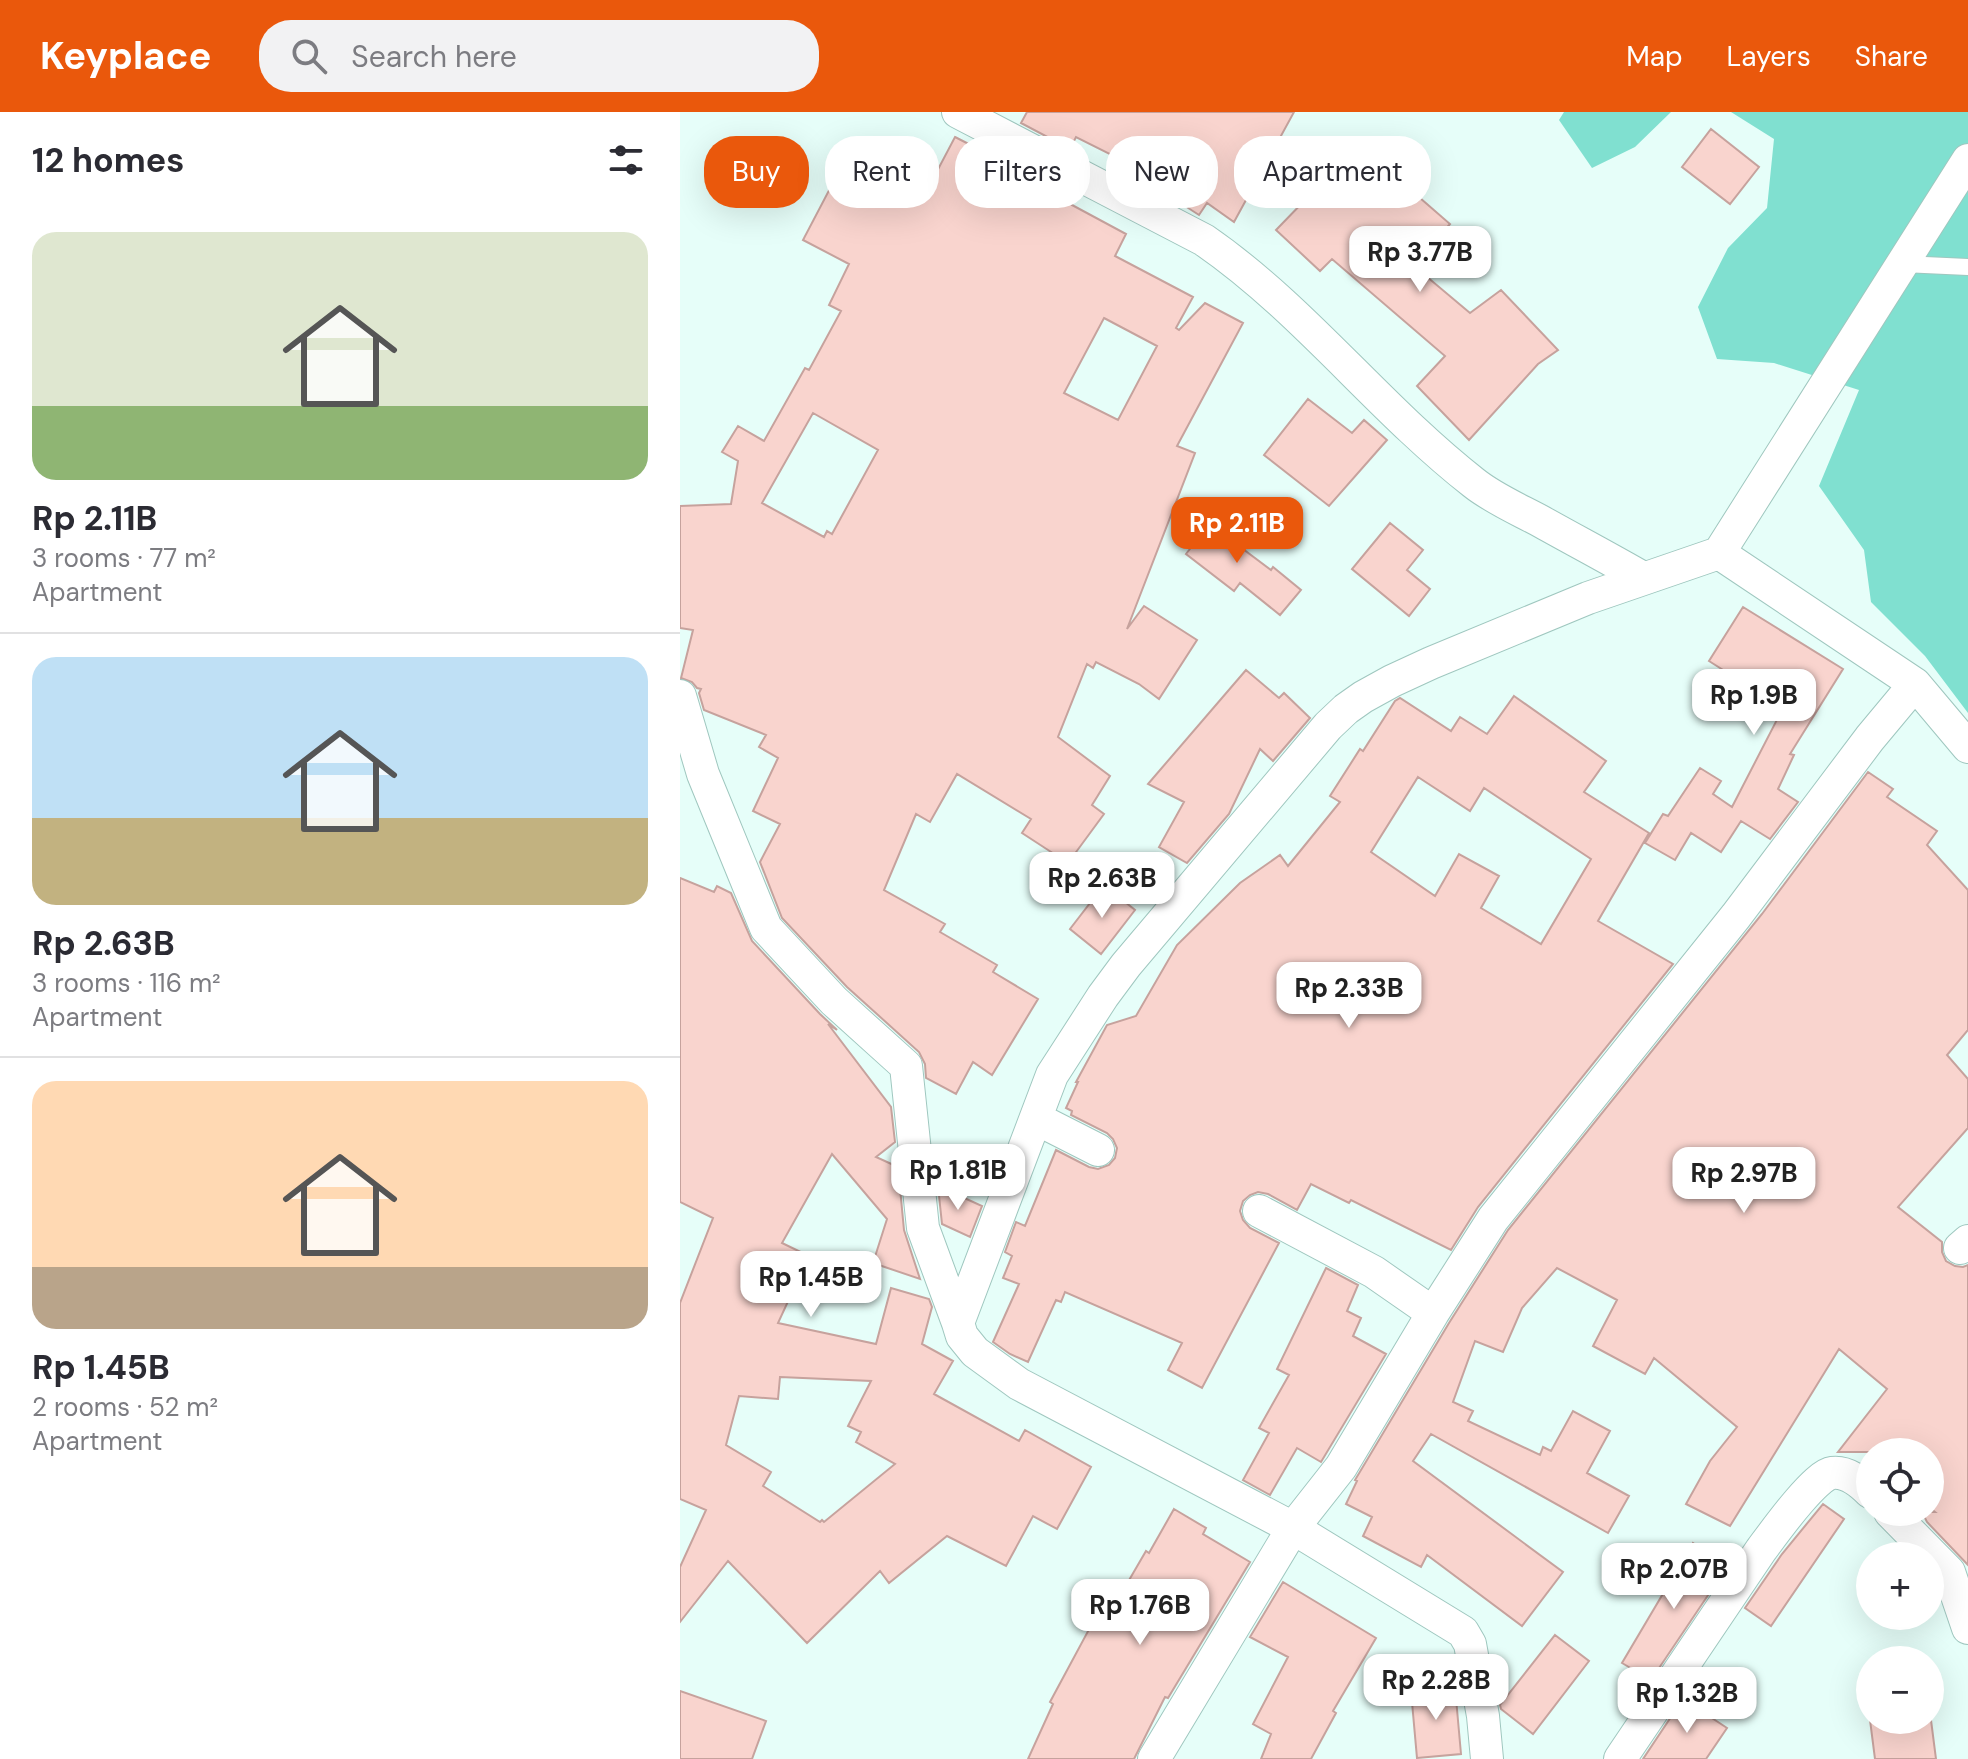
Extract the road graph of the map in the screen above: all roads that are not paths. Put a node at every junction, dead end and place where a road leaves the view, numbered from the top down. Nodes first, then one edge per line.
1 (958, 112) edge
2 (1968, 160) edge
3 (1903, 264) junction
4 (1968, 267) edge
5 (1719, 553) junction
6 (1643, 578) junction
7 (1915, 684) junction
8 (680, 696) edge
9 (1968, 747) edge
10 (1037, 1119) junction
11 (1098, 1150) dead end
12 (1259, 1211) dead end
13 (1433, 1313) junction
14 (958, 1323) junction
15 (1856, 1479) edge
16 (1904, 1526) edge
17 (1293, 1528) junction
18 (1968, 1628) edge
19 (1154, 1759) edge
20 (1487, 1759) edge
21 (1620, 1759) edge

1 - 6 street
2 - 3 street
3 - 4 lane
3 - 5 street
5 - 6 street
5 - 7 street
6 - 10 street
7 - 9 street
7 - 13 street
8 - 14 street
10 - 11 street
10 - 14 street
12 - 13 street
13 - 17 street
14 - 17 street
15 - 21 street
16 - 18 street
17 - 19 street
17 - 20 street

